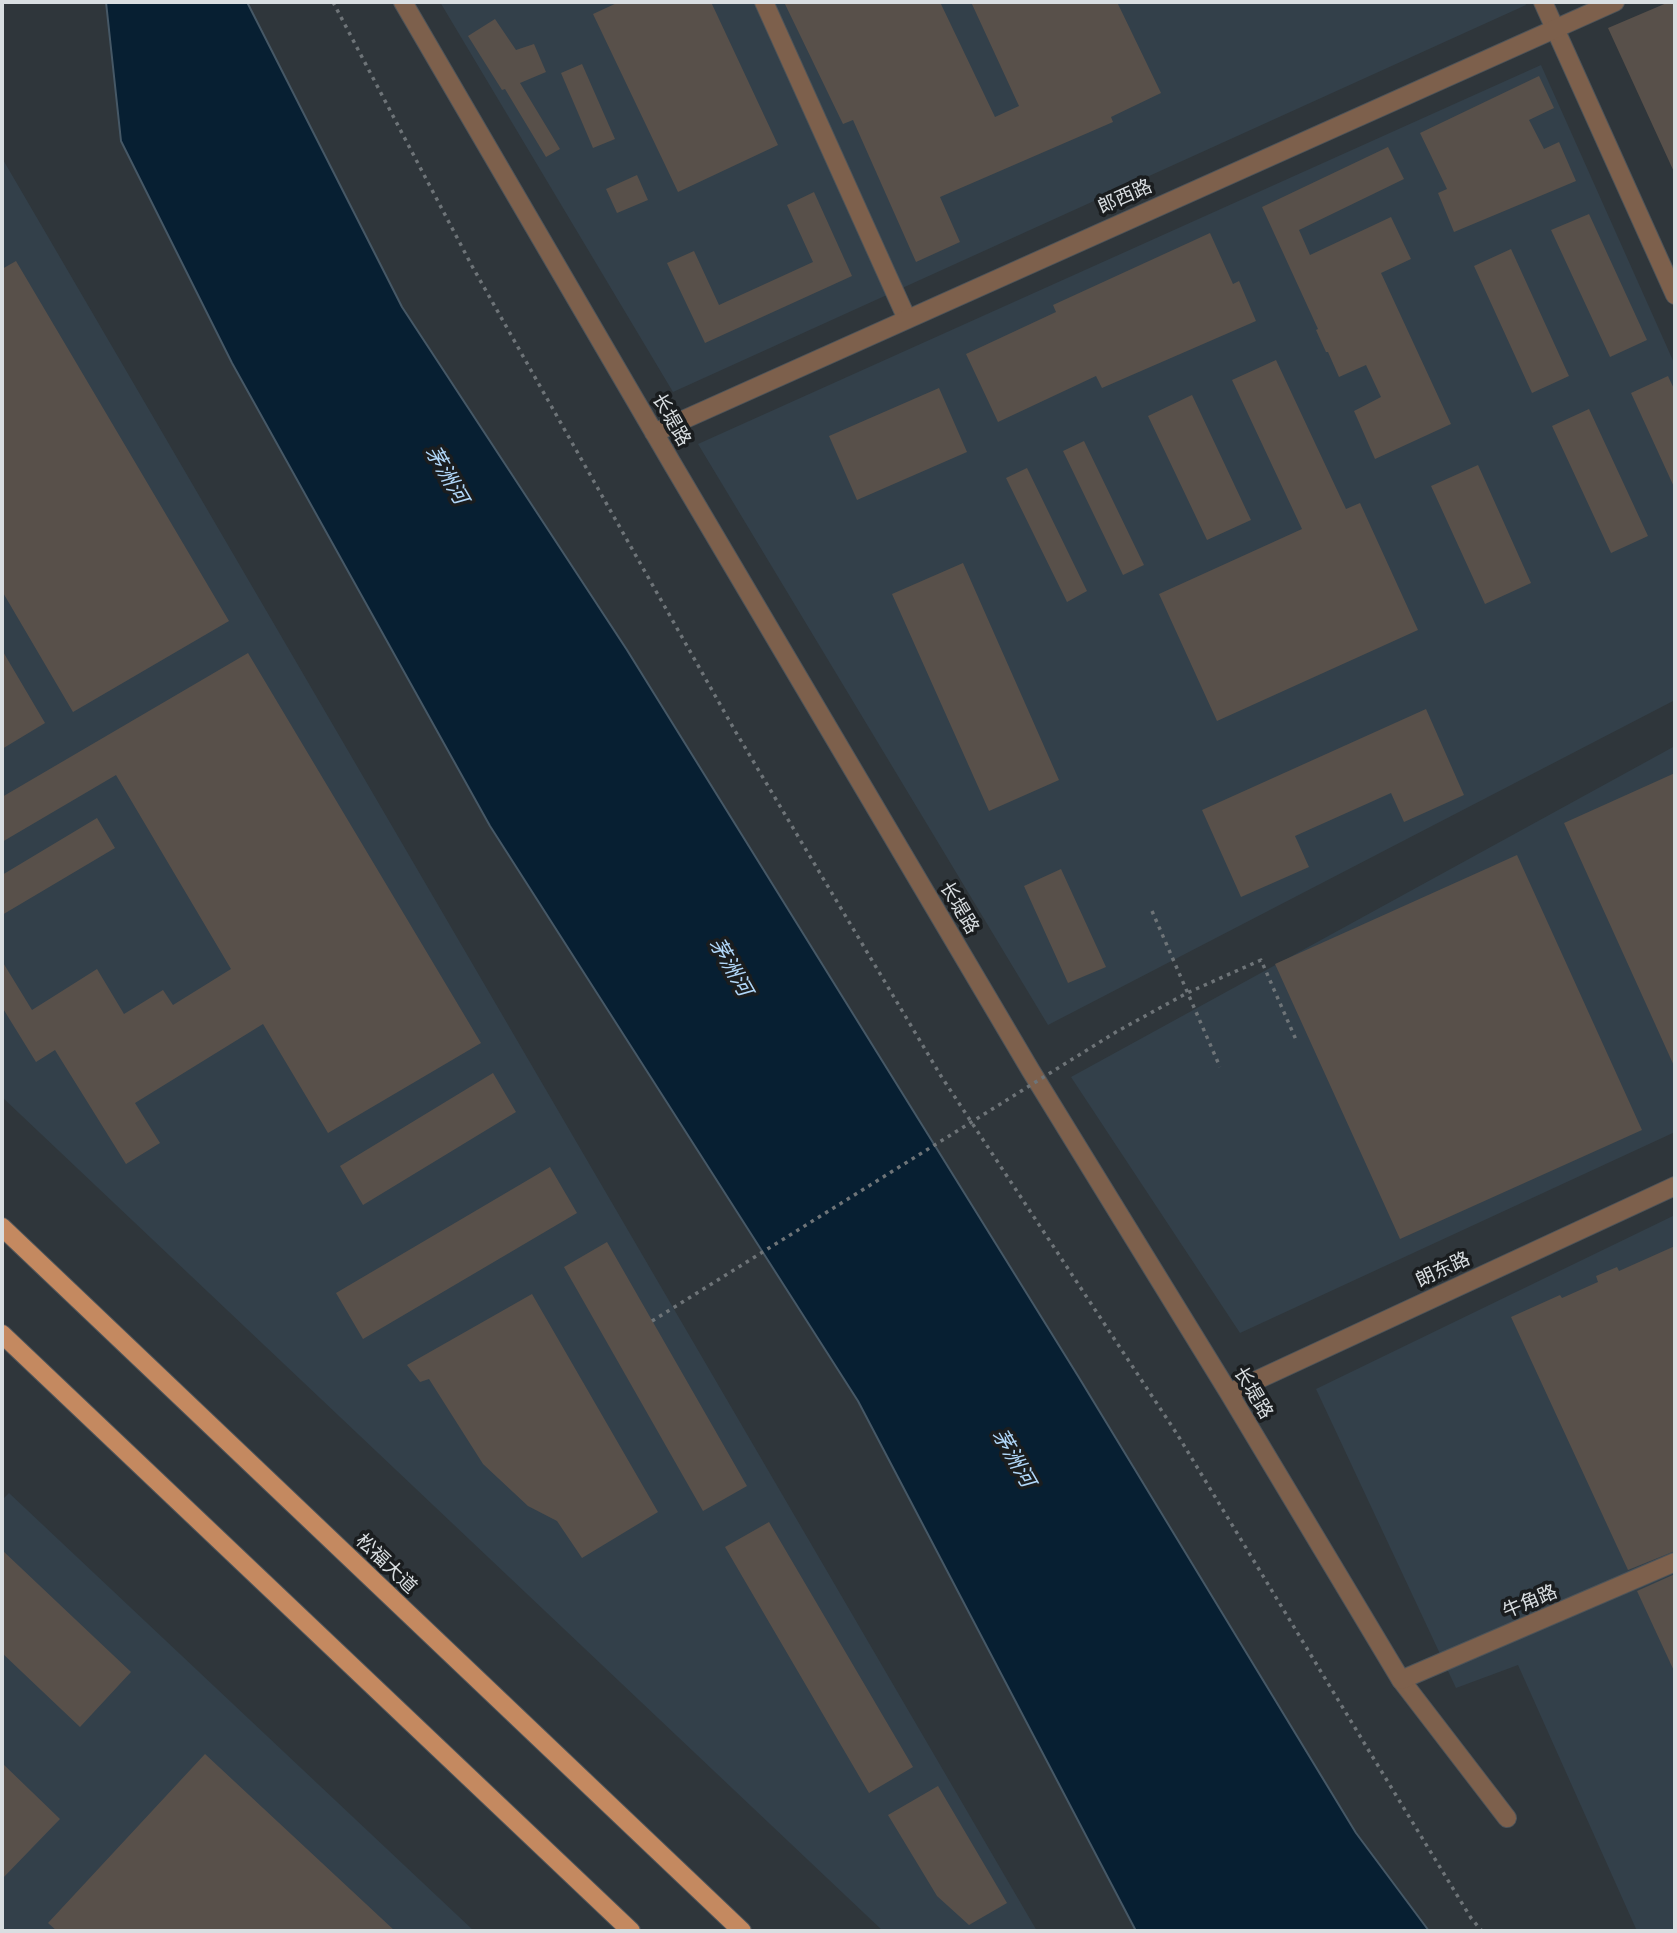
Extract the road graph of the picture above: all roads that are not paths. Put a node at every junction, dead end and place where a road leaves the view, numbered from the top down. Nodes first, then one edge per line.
1 (403, 2) edge
2 (764, 2) edge
3 (1543, 2) edge
4 (1615, 2) edge
5 (1555, 27) junction
6 (1675, 295) edge
7 (907, 319) junction
8 (654, 433) junction
9 (1675, 1185) edge
10 (2, 1227) edge
11 (2, 1334) edge
12 (1229, 1393) junction
13 (1675, 1562) edge
14 (1401, 1680) junction
15 (1507, 1818) dead end
16 (631, 1931) edge
17 (742, 1931) edge

1 - 8 street, 长堤路
2 - 7 street
3 - 5 street
4 - 5 street, 郎西路
5 - 6 street
5 - 7 street, 郎西路
7 - 8 street, 郎西路
8 - 12 street, 长堤路
9 - 12 street, 朗东路
10 - 17 main road, 松福大道
11 - 16 main road
12 - 14 street, 长堤路
13 - 14 street, 牛角路
14 - 15 street, 长堤路

